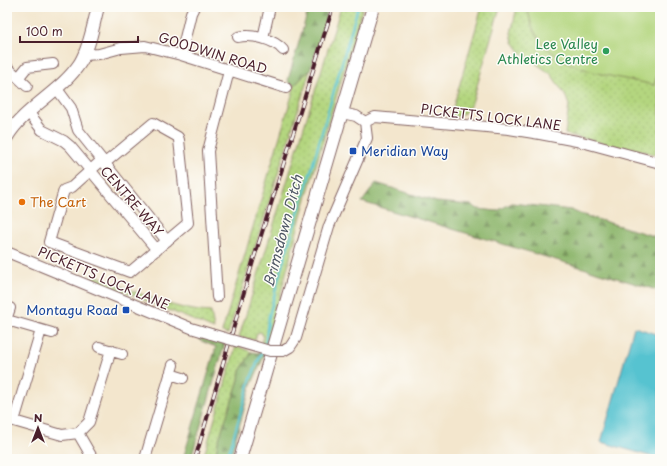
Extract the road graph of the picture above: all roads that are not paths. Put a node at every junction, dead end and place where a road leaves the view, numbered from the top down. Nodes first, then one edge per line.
1 (98, 7) edge
2 (194, 7) edge
3 (270, 7) edge
4 (372, 7) edge
5 (238, 36) dead end
6 (263, 38) junction
7 (283, 50) dead end
8 (85, 55) junction
9 (181, 55) junction
10 (53, 64) dead end
11 (7, 67) edge
12 (229, 70) junction
13 (19, 78) junction
14 (27, 86) dead end
15 (286, 88) dead end
16 (57, 89) junction
17 (342, 112) junction
18 (29, 113) junction
19 (365, 122) junction
20 (7, 137) edge
21 (104, 162) junction
22 (660, 163) edge
23 (89, 171) junction
24 (167, 241) junction
25 (157, 250) junction
26 (7, 252) edge
27 (217, 297) dead end
28 (8, 315) edge
29 (40, 330) junction
30 (52, 333) dead end
31 (99, 347) dead end
32 (111, 350) junction
33 (122, 354) dead end
34 (183, 378) dead end
35 (11, 420) edge
36 (78, 433) junction
37 (93, 459) edge
38 (145, 459) edge
39 (240, 459) edge

1 - 8 main road
2 - 9 street
3 - 6 street
4 - 17 main road
5 - 6 street
6 - 7 street
8 - 9 street, GOODWIN ROAD
8 - 16 main road
9 - 12 street, GOODWIN ROAD
10 - 13 street
11 - 13 street
12 - 15 street, GOODWIN ROAD
12 - 27 street
13 - 14 street
16 - 18 main road
16 - 21 street, CENTRE WAY
17 - 19 street
17 - 39 main road
18 - 20 main road
18 - 23 street, CENTRE WAY
19 - 22 street, PICKETTS LOCK LANE
19 - 26 street, PICKETTS LOCK LANE, bridge
21 - 23 street
21 - 24 street, CENTRE WAY
21 - 24 street
23 - 25 street, CENTRE WAY
23 - 25 street
24 - 25 street, CENTRE WAY
28 - 29 street
29 - 30 street
29 - 35 street
31 - 32 street
32 - 33 street
32 - 36 street
34 - 38 street
35 - 36 street
36 - 37 street

